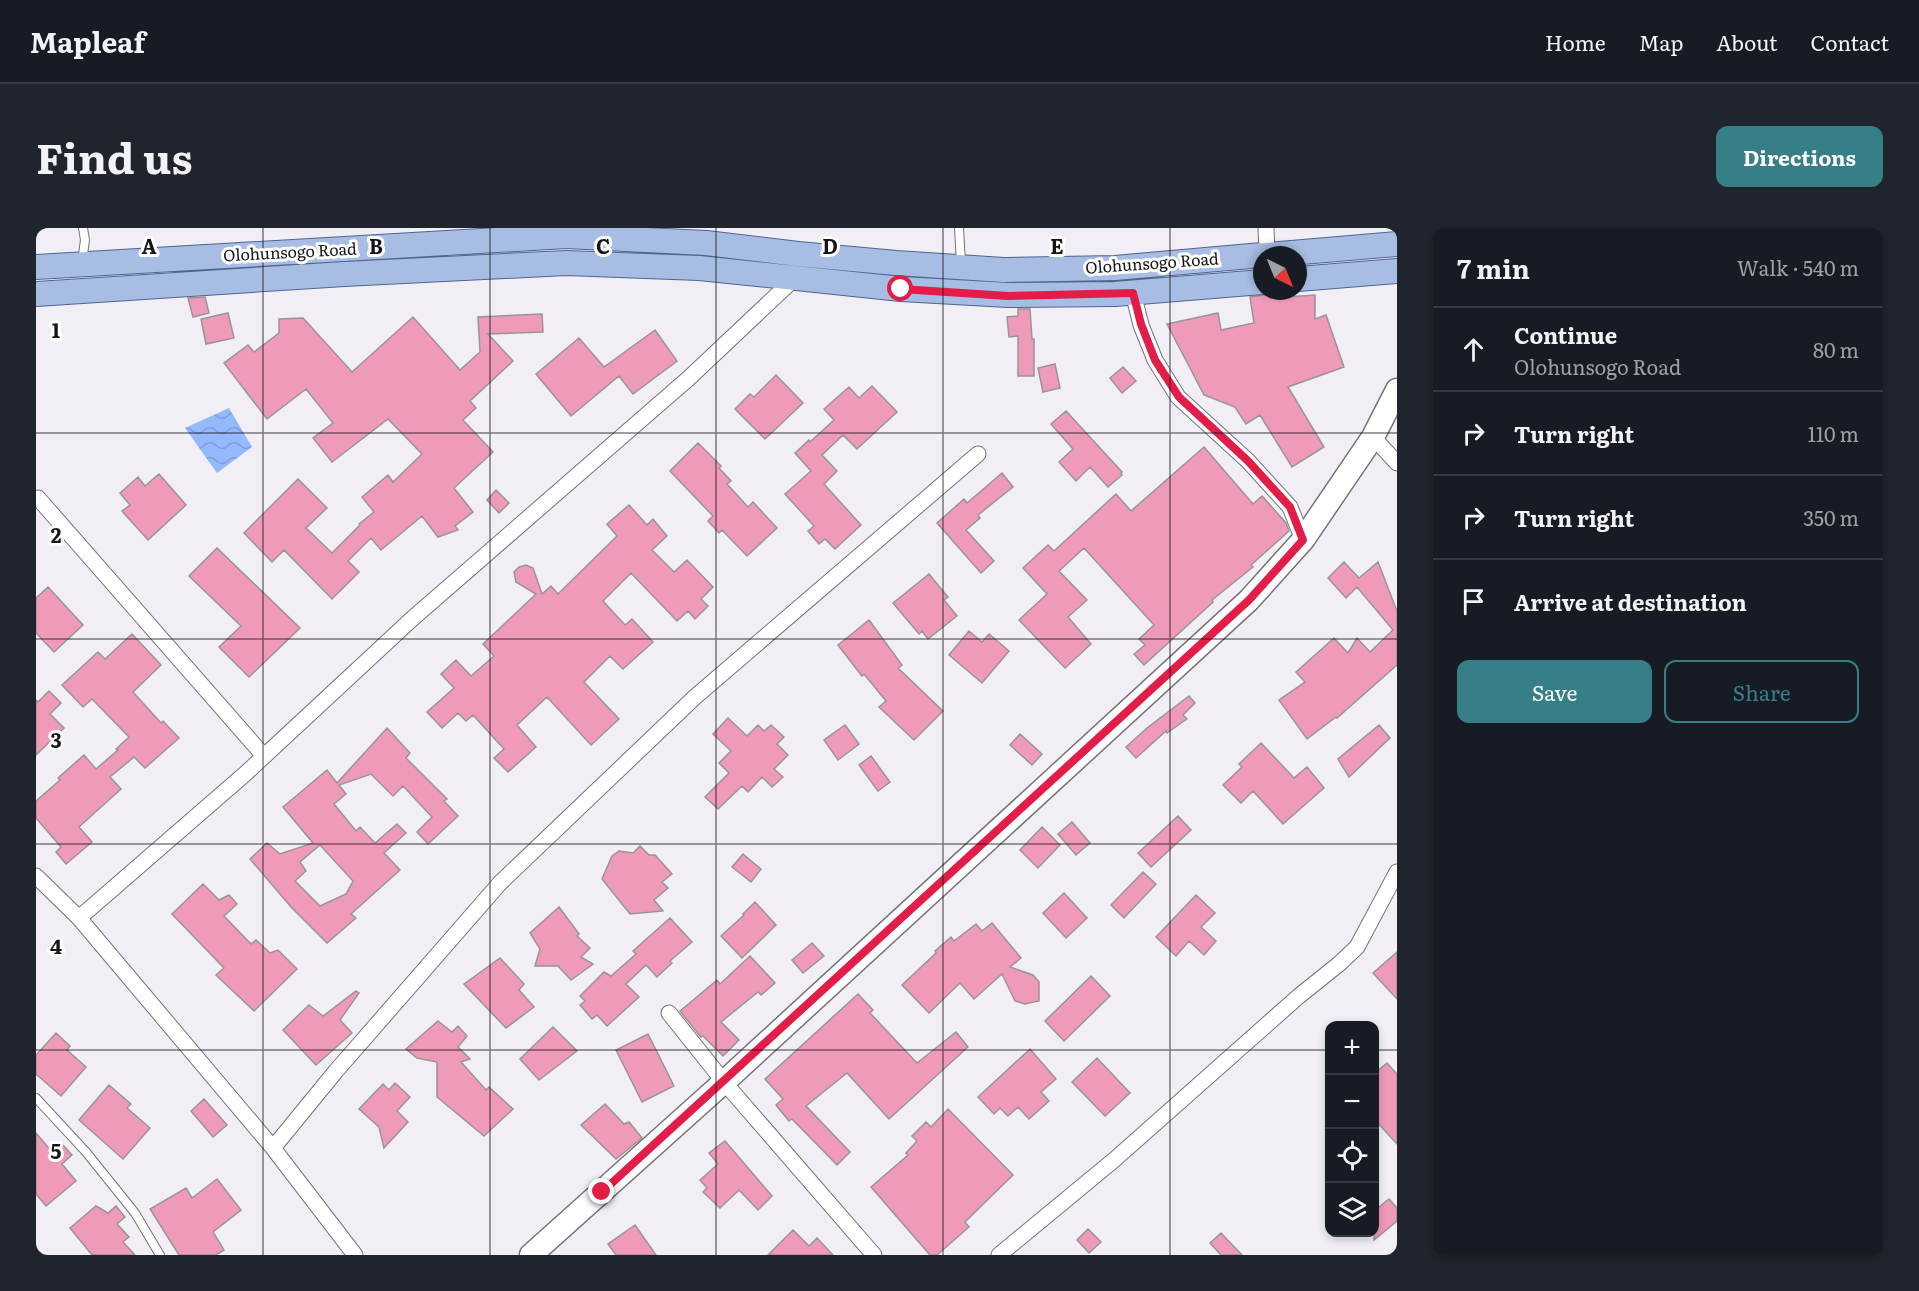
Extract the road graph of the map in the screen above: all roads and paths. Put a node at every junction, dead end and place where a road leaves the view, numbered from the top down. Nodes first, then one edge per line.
1 (83, 228) edge
2 (959, 228) edge
3 (1266, 228) edge
4 (566, 232) edge
5 (1397, 244) edge
6 (1267, 246) edge
7 (344, 249) junction
8 (1307, 252) edge
9 (1253, 256) edge
10 (82, 263) junction
11 (36, 267) edge
12 (962, 267) junction
13 (1397, 271) edge
14 (344, 274) junction
15 (795, 278) junction
16 (1307, 278) edge
17 (1253, 283) edge
18 (1133, 293) junction
19 (36, 294) edge
20 (1397, 390) edge
21 (1373, 437) junction
22 (978, 454) dead end
23 (1397, 463) edge
24 (38, 498) dead end
25 (1303, 540) junction
26 (264, 756) junction
27 (1397, 872) edge
28 (36, 876) edge
29 (79, 918) junction
30 (669, 1012) dead end
31 (724, 1082) junction
32 (36, 1098) edge
33 (273, 1148) junction
34 (543, 1251) edge
35 (160, 1255) edge
36 (354, 1255) edge
37 (874, 1255) edge
38 (999, 1255) edge

1 - 10 lane
2 - 12 lane
3 - 6 street
4 - 7 main road, Olohunsogo Road
4 - 12 main road, Olohunsogo Road
5 - 8 main road
7 - 10 main road, Olohunsogo Road
7 - 14 main road
9 - 12 main road, Olohunsogo Road
10 - 11 main road, Olohunsogo Road
13 - 16 main road
14 - 15 main road, Olohunsogo Road
14 - 19 main road, Olohunsogo Road
15 - 18 main road, Olohunsogo Road
15 - 26 street
17 - 18 main road, Olohunsogo Road
18 - 25 street
20 - 21 street
21 - 23 street
21 - 25 street
22 - 33 street
24 - 26 street
25 - 31 street
26 - 29 street
27 - 38 street
28 - 29 street
29 - 33 street
30 - 31 street
31 - 34 street
31 - 37 street
32 - 35 lane
33 - 36 street

